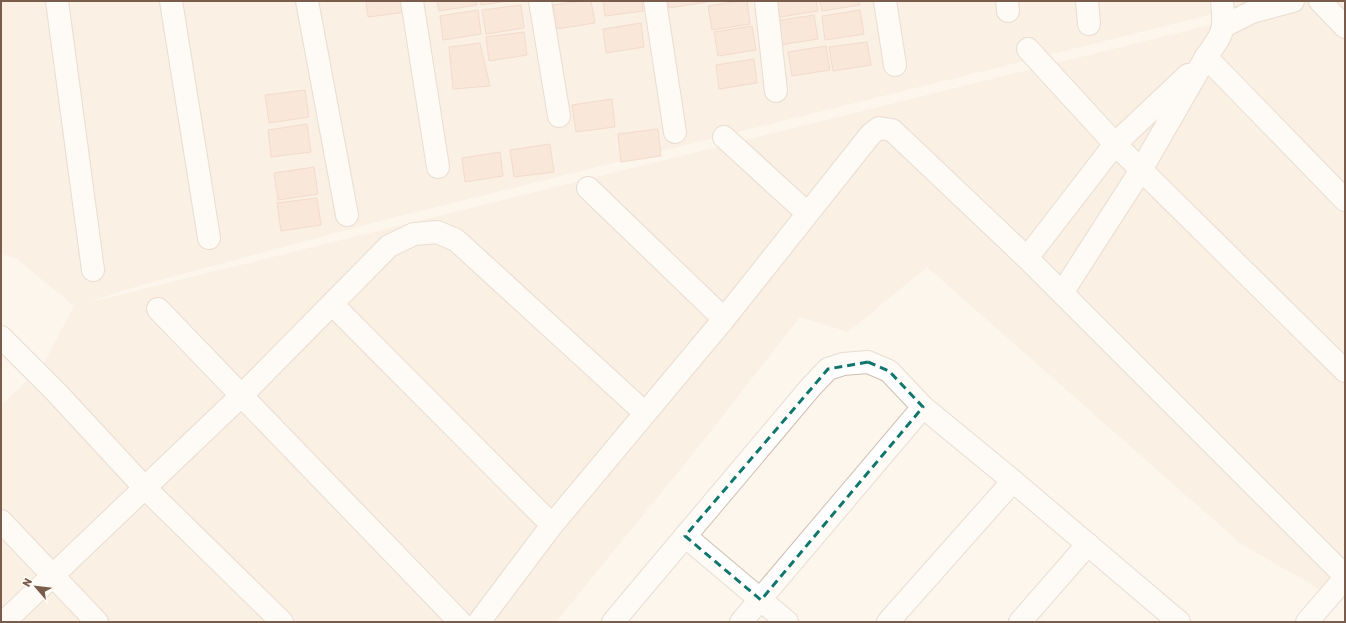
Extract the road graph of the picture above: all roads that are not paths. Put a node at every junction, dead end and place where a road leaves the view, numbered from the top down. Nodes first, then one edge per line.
1 (57, 1) edge
2 (171, 1) edge
3 (307, 1) edge
4 (412, 1) edge
5 (540, 1) edge
6 (655, 1) edge
7 (766, 1) edge
8 (885, 1) edge
9 (1087, 1) edge
10 (1222, 1) edge
11 (1293, 1) edge
12 (1320, 1) edge
13 (1089, 24) dead end
14 (1224, 26) junction
15 (1345, 27) edge
16 (1028, 49) dead end
17 (1206, 57) junction
18 (895, 65) dead end
19 (776, 91) dead end
20 (559, 116) dead end
21 (675, 132) dead end
22 (724, 138) dead end
23 (1115, 144) junction
24 (438, 167) dead end
25 (1141, 170) junction
26 (588, 188) dead end
27 (1345, 200) edge
28 (807, 213) junction
29 (347, 216) dead end
30 (209, 238) dead end
31 (1027, 258) junction
32 (93, 270) dead end
33 (1062, 293) junction
34 (332, 305) junction
35 (158, 309) dead end
36 (724, 319) junction
37 (1, 337) edge
38 (1345, 371) edge
39 (242, 395) junction
40 (923, 407) junction
41 (645, 413) junction
42 (1013, 481) junction
43 (144, 487) junction
44 (1, 521) edge
45 (552, 525) junction
46 (685, 536) junction
47 (1088, 544) junction
48 (52, 575) junction
49 (1345, 577) edge
50 (761, 600) junction
51 (1168, 619) edge
52 (4, 622) edge
53 (97, 622) edge
54 (282, 622) edge
55 (460, 622) edge
56 (479, 622) edge
57 (613, 622) edge
58 (741, 622) edge
59 (787, 622) edge
60 (888, 622) edge
61 (1020, 622) edge
62 (1307, 622) edge

1 - 32 street
2 - 30 street
3 - 29 street
4 - 24 street
5 - 20 street
6 - 21 street
7 - 19 street
8 - 18 street
9 - 13 street
10 - 14 street
11 - 14 street
12 - 15 street
14 - 17 street
16 - 23 street
17 - 23 street
17 - 25 street
17 - 27 street
22 - 28 street
23 - 25 street
23 - 31 street
25 - 33 street
25 - 38 street
26 - 36 street
28 - 31 street
28 - 36 street
31 - 33 street
33 - 49 street
34 - 39 street
34 - 41 street
34 - 45 street
35 - 39 street
36 - 41 street
37 - 43 street
39 - 43 street
39 - 55 street
40 - 42 street
40 - 46 street
40 - 50 street
41 - 45 street
42 - 47 street
42 - 60 street
43 - 48 street
43 - 54 street
44 - 48 street
45 - 56 street
46 - 50 street
46 - 57 street
47 - 51 street
47 - 61 street
48 - 52 street
48 - 53 street
49 - 62 street
50 - 58 street
50 - 59 street

